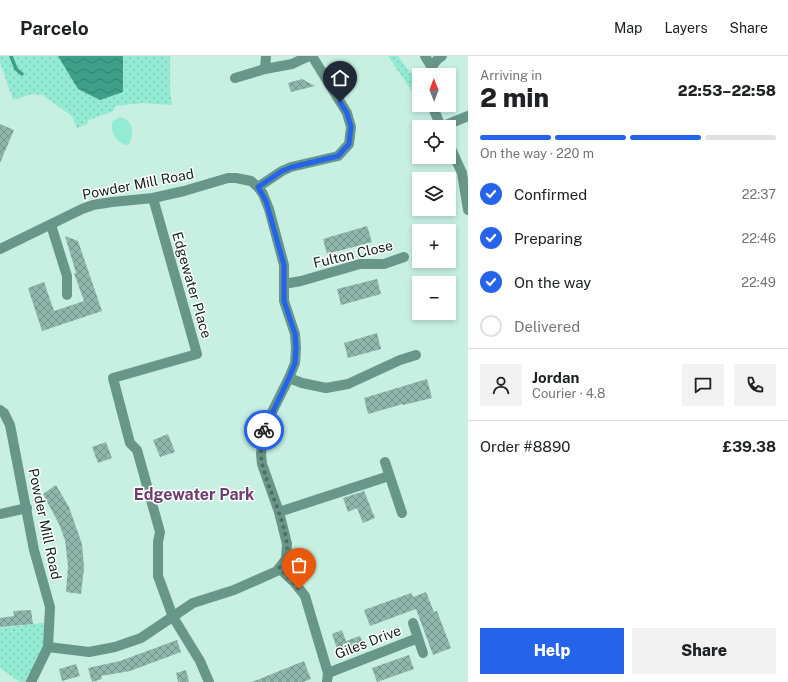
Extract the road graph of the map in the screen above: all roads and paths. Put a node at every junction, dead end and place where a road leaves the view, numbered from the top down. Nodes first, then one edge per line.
1 (266, 56) edge
2 (310, 56) edge
3 (425, 56) edge
4 (442, 56) edge
5 (430, 68) edge
6 (432, 68) edge
7 (265, 70) junction
8 (234, 78) dead end
9 (467, 118) edge
10 (456, 122) edge
11 (456, 160) edge
12 (258, 187) junction
13 (153, 198) junction
14 (468, 210) edge
15 (51, 225) junction
16 (0, 249) edge
17 (404, 257) dead end
18 (284, 284) junction
19 (67, 295) dead end
20 (416, 356) dead end
21 (289, 378) junction
22 (0, 410) edge
23 (385, 462) dead end
24 (390, 476) junction
25 (26, 508) junction
26 (279, 512) junction
27 (402, 513) dead end
28 (0, 514) edge
29 (279, 568) junction
30 (173, 618) junction
31 (413, 623) dead end
32 (418, 638) junction
33 (48, 647) junction
34 (423, 653) dead end
35 (328, 677) edge
36 (31, 682) edge
37 (208, 682) edge

1 - 7 street
2 - 7 street
2 - 12 street
3 - 5 street
4 - 6 street
7 - 8 street
9 - 10 street
11 - 14 street
12 - 13 street, Powder Mill Road
12 - 18 street
13 - 15 street, Powder Mill Road
13 - 30 street, Edgewater Place
15 - 16 street, Powder Mill Road
15 - 19 street
17 - 18 street, Fulton Close
18 - 21 street
20 - 21 street
21 - 26 street
22 - 25 street, Powder Mill Road
23 - 24 street
24 - 26 street
24 - 27 street
25 - 28 street
25 - 33 street, Powder Mill Road
26 - 29 street
29 - 30 street
29 - 35 street
30 - 33 street
30 - 37 street, Edgewater Place
31 - 32 street, Giles Drive
32 - 34 street, Giles Drive
32 - 35 street, Giles Drive
33 - 36 street, Powder Mill Road

